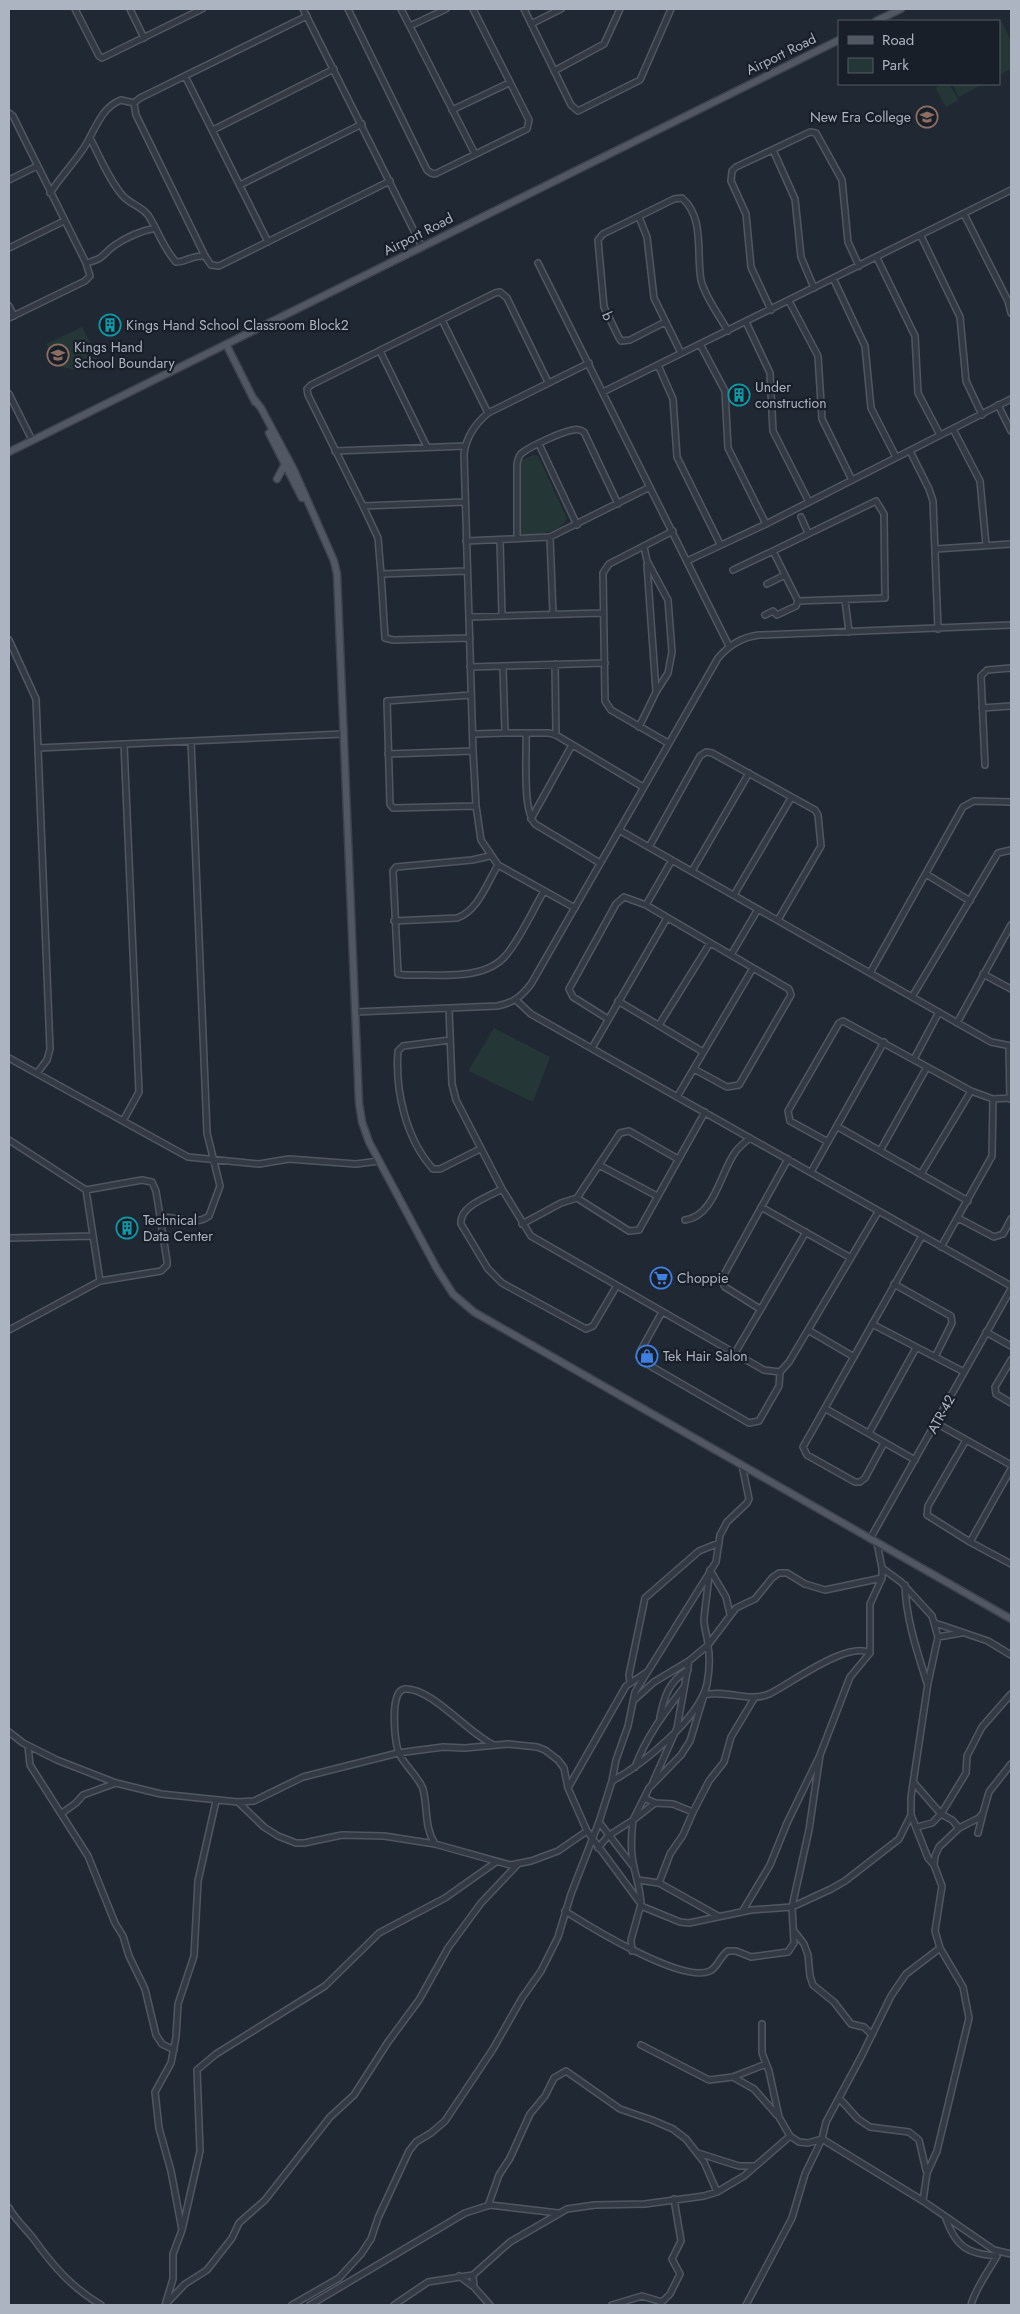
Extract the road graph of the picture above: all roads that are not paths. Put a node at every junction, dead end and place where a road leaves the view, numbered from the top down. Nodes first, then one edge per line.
1 (76, 9) edge
2 (130, 9) edge
3 (202, 9) edge
4 (303, 9) edge
5 (348, 9) edge
6 (401, 9) edge
7 (446, 9) edge
8 (473, 9) edge
9 (524, 9) edge
10 (561, 9) edge
11 (620, 9) edge
12 (671, 9) edge
13 (902, 9) edge
14 (307, 16) junction
15 (878, 20) edge
16 (531, 24) junction
17 (410, 26) junction
18 (144, 38) junction
19 (838, 40) edge
20 (334, 69) junction
21 (554, 71) junction
22 (186, 76) junction
23 (509, 83) junction
24 (134, 103) junction
25 (452, 110) junction
26 (9, 113) edge
27 (362, 124) junction
28 (213, 130) junction
29 (90, 138) junction
30 (773, 150) junction
31 (475, 154) junction
32 (37, 166) junction
33 (9, 180) edge
34 (390, 181) junction
35 (240, 185) junction
36 (1011, 190) edge
37 (50, 193) junction
38 (964, 214) junction
39 (638, 217) junction
40 (64, 221) junction
41 (155, 228) junction
42 (921, 236) junction
43 (268, 242) junction
44 (422, 247) junction
45 (9, 248) edge
46 (205, 256) junction
47 (877, 258) junction
48 (86, 263) junction
49 (538, 263) dead end
50 (858, 266) junction
51 (833, 278) junction
52 (814, 288) junction
53 (789, 301) junction
54 (9, 306) edge
55 (771, 310) junction
56 (1011, 313) edge
57 (11, 317) edge
58 (442, 320) junction
59 (665, 322) junction
60 (746, 322) junction
61 (728, 331) junction
62 (226, 344) junction
63 (700, 344) junction
64 (380, 351) junction
65 (681, 353) junction
66 (589, 363) junction
67 (658, 364) junction
68 (548, 382) junction
69 (603, 392) junction
70 (9, 394) edge
71 (254, 399) junction
72 (1011, 399) edge
73 (998, 405) junction
74 (488, 413) junction
75 (982, 415) junction
76 (953, 429) junction
77 (1011, 431) edge
78 (940, 435) junction
79 (32, 440) junction
80 (539, 444) junction
81 (465, 446) junction
82 (427, 447) junction
83 (335, 451) junction
84 (910, 451) junction
85 (9, 452) edge
86 (896, 457) junction
87 (285, 464) junction
88 (293, 480) junction
89 (852, 480) junction
90 (650, 487) junction
91 (465, 502) junction
92 (809, 502) junction
93 (618, 504) junction
94 (363, 506) junction
95 (310, 510) junction
96 (801, 517) dead end
97 (766, 524) junction
98 (577, 525) junction
99 (673, 531) junction
100 (808, 533) junction
101 (550, 537) junction
102 (517, 539) junction
103 (500, 540) junction
104 (466, 541) junction
105 (720, 544) junction
106 (1011, 544) edge
107 (986, 545) junction
108 (644, 547) junction
109 (936, 549) junction
110 (773, 551) junction
111 (647, 561) junction
112 (687, 561) junction
113 (467, 570) junction
114 (733, 570) dead end
115 (381, 574) junction
116 (785, 575) junction
117 (768, 584) dead end
118 (845, 600) junction
119 (798, 601) junction
120 (603, 613) junction
121 (553, 614) junction
122 (765, 615) dead end
123 (502, 616) junction
124 (469, 617) junction
125 (1011, 625) edge
126 (938, 628) junction
127 (849, 632) junction
128 (470, 638) junction
129 (9, 640) edge
130 (729, 646) junction
131 (605, 663) junction
132 (555, 664) junction
133 (503, 666) junction
134 (470, 667) junction
135 (1011, 668) edge
136 (656, 692) junction
137 (471, 696) junction
138 (1011, 706) edge
139 (982, 708) junction
140 (639, 726) junction
141 (506, 733) junction
142 (526, 733) junction
143 (344, 734) junction
144 (473, 734) junction
145 (556, 735) junction
146 (191, 742) junction
147 (668, 743) junction
148 (124, 744) junction
149 (572, 746) junction
150 (38, 748) junction
151 (473, 752) junction
152 (388, 754) junction
153 (985, 765) dead end
154 (749, 773) junction
155 (644, 787) junction
156 (791, 798) junction
157 (1011, 802) edge
158 (476, 806) junction
159 (531, 819) junction
160 (619, 830) junction
161 (648, 847) junction
162 (1011, 850) edge
163 (490, 856) junction
164 (672, 860) junction
165 (600, 863) junction
166 (498, 865) junction
167 (692, 871) junction
168 (926, 874) junction
169 (544, 891) junction
170 (734, 895) junction
171 (970, 901) junction
172 (646, 905) junction
173 (575, 908) junction
174 (758, 909) junction
175 (667, 918) junction
176 (778, 920) junction
177 (394, 921) junction
178 (1011, 925) edge
179 (710, 943) junction
180 (731, 955) junction
181 (753, 968) junction
182 (870, 973) junction
183 (983, 974) junction
184 (1011, 989) edge
185 (912, 997) junction
186 (516, 1000) junction
187 (618, 1001) junction
188 (449, 1009) junction
189 (355, 1012) junction
190 (940, 1012) junction
191 (608, 1019) junction
192 (957, 1023) junction
193 (659, 1025) junction
194 (450, 1040) junction
195 (884, 1042) junction
196 (1010, 1046) edge
197 (592, 1048) junction
198 (704, 1052) junction
199 (9, 1058) edge
200 (914, 1059) junction
201 (927, 1067) junction
202 (694, 1069) junction
203 (37, 1073) junction
204 (971, 1091) junction
205 (677, 1097) junction
206 (1011, 1098) edge
207 (993, 1099) junction
208 (705, 1112) junction
209 (123, 1121) junction
210 (838, 1127) junction
211 (750, 1138) junction
212 (9, 1140) edge
213 (828, 1142) junction
214 (480, 1149) junction
215 (880, 1151) junction
216 (678, 1159) junction
217 (788, 1159) junction
218 (213, 1160) junction
219 (379, 1161) junction
220 (599, 1165) junction
221 (811, 1172) junction
222 (921, 1174) junction
223 (502, 1189) junction
224 (86, 1190) junction
225 (657, 1196) junction
226 (577, 1198) junction
227 (968, 1201) junction
228 (761, 1207) junction
229 (878, 1212) junction
230 (160, 1217) junction
231 (958, 1218) junction
232 (1011, 1219) edge
233 (685, 1220) dead end
234 (522, 1224) junction
235 (806, 1232) junction
236 (93, 1236) junction
237 (922, 1236) junction
238 (9, 1238) edge
239 (941, 1247) junction
240 (851, 1258) junction
241 (100, 1281) junction
242 (894, 1284) junction
243 (616, 1287) junction
244 (1011, 1288) edge
245 (760, 1309) junction
246 (662, 1312) junction
247 (872, 1324) junction
248 (9, 1330) edge
249 (808, 1330) junction
250 (986, 1332) junction
251 (1011, 1346) edge
252 (916, 1348) junction
253 (735, 1353) junction
254 (854, 1357) junction
255 (935, 1357) junction
256 (1011, 1360) edge
257 (780, 1372) junction
258 (964, 1372) junction
259 (1011, 1403) edge
260 (826, 1409) junction
261 (936, 1423) junction
262 (869, 1433) junction
263 (966, 1440) junction
264 (884, 1443) junction
265 (915, 1460) junction
266 (742, 1465) junction
267 (1011, 1466) edge
268 (1011, 1469) edge
269 (870, 1539) junction
270 (970, 1542) junction
271 (877, 1543) junction
272 (719, 1544) junction
273 (1011, 1564) edge
274 (882, 1568) junction
275 (710, 1570) junction
276 (882, 1578) junction
277 (905, 1585) junction
278 (730, 1614) junction
279 (1011, 1619) edge
280 (935, 1623) junction
281 (962, 1633) junction
282 (938, 1637) junction
283 (708, 1645) junction
284 (870, 1653) junction
285 (1011, 1655) edge
286 (689, 1661) junction
287 (688, 1670) junction
288 (648, 1672) junction
289 (630, 1683) junction
290 (928, 1683) junction
291 (686, 1685) junction
292 (1011, 1694) edge
293 (704, 1695) junction
294 (755, 1697) junction
295 (632, 1702) junction
296 (659, 1720) junction
297 (677, 1728) junction
298 (9, 1732) edge
299 (28, 1746) junction
300 (498, 1746) junction
301 (398, 1753) junction
302 (820, 1755) junction
303 (1011, 1764) edge
304 (635, 1768) junction
305 (612, 1781) junction
306 (116, 1783) junction
307 (914, 1783) junction
308 (568, 1788) junction
309 (649, 1788) junction
310 (644, 1798) junction
311 (216, 1801) junction
312 (238, 1802) junction
313 (654, 1803) junction
314 (693, 1812) junction
315 (62, 1813) junction
316 (983, 1813) junction
317 (941, 1814) junction
318 (910, 1815) junction
319 (633, 1820) junction
320 (599, 1822) junction
321 (917, 1827) junction
322 (959, 1828) junction
323 (587, 1831) junction
324 (978, 1833) dead end
325 (608, 1836) junction
326 (593, 1839) junction
327 (435, 1844) junction
328 (598, 1848) junction
329 (496, 1862) junction
330 (518, 1864) junction
331 (934, 1865) junction
332 (634, 1867) junction
333 (638, 1880) junction
334 (659, 1883) junction
335 (641, 1906) junction
336 (792, 1906) junction
337 (565, 1911) junction
338 (742, 1912) junction
339 (718, 1916) junction
340 (793, 1930) junction
341 (940, 1948) junction
342 (632, 1951) junction
343 (762, 2024) dead end
344 (872, 2035) junction
345 (641, 2045) dead end
346 (174, 2050) junction
347 (766, 2064) junction
348 (733, 2077) junction
349 (839, 2098) junction
350 (779, 2117) junction
351 (790, 2136) junction
352 (822, 2139) junction
353 (698, 2153) junction
354 (757, 2165) junction
355 (927, 2173) junction
356 (717, 2192) junction
357 (674, 2199) junction
358 (922, 2201) junction
359 (488, 2206) junction
360 (9, 2208) edge
361 (559, 2213) junction
362 (946, 2218) junction
363 (182, 2230) junction
364 (998, 2254) junction
365 (1011, 2254) edge
366 (474, 2275) junction
367 (459, 2276) junction
368 (474, 2287) junction
369 (101, 2305) edge
370 (165, 2305) edge
371 (292, 2305) edge
372 (310, 2305) edge
373 (394, 2305) edge
374 (490, 2305) edge
375 (612, 2305) edge
376 (746, 2305) edge
377 (971, 2305) edge

1 - 18 street
2 - 18 street
3 - 18 street
4 - 14 street
5 - 31 street
6 - 17 street
7 - 17 street
8 - 23 street
9 - 16 street
10 - 16 street
11 - 21 street
12 - 21 street
13 - 15 main road
14 - 20 street
14 - 22 street
16 - 21 street
17 - 25 street
19 - 44 main road, Airport Road
20 - 27 street
20 - 28 street
22 - 24 street
22 - 28 street
23 - 25 street
23 - 31 street
24 - 29 street
24 - 46 street
25 - 31 street
26 - 32 street
27 - 34 street
27 - 35 street
28 - 35 street
29 - 37 street
29 - 41 street
30 - 50 street
30 - 52 street
30 - 55 street
32 - 33 street
32 - 37 street
34 - 43 street
34 - 44 street
35 - 43 street
36 - 38 street
37 - 40 street
38 - 42 street
38 - 56 street
39 - 59 street
39 - 59 street, b
39 - 61 street
40 - 45 street
40 - 48 street
41 - 46 street
41 - 48 street
42 - 47 street
42 - 75 street
43 - 46 street
44 - 62 main road, Airport Road
47 - 50 street
47 - 78 street
48 - 57 street
49 - 66 street
50 - 51 street
51 - 52 street
51 - 86 street
52 - 53 street
53 - 55 street
53 - 89 street
54 - 57 street
55 - 60 street
58 - 64 street
58 - 68 street
58 - 74 street
59 - 65 street
60 - 61 street
60 - 92 street
61 - 63 street
62 - 71 main road
62 - 79 main road, Airport Road
63 - 65 street
63 - 97 street
64 - 82 street
64 - 83 street
65 - 67 street
66 - 68 street
66 - 69 street
67 - 69 street
67 - 105 street
68 - 74 street
69 - 90 street
70 - 79 street
71 - 87 main road
71 - 95 main road
72 - 73 street
73 - 75 street
73 - 77 street
74 - 81 street
75 - 76 street
76 - 78 street
76 - 107 street
78 - 84 street
79 - 85 main road, Airport Road
80 - 93 street
80 - 98 street
80 - 102 street
81 - 82 street
81 - 91 street
82 - 83 street
83 - 94 street
84 - 86 street
84 - 109 street
86 - 89 street
87 - 88 main road
87 - 88 main road
88 - 95 main road
89 - 92 street
90 - 93 street
90 - 99 street
91 - 94 street
91 - 104 street
92 - 97 street
93 - 98 street
94 - 115 street
95 - 143 main road
96 - 100 street
97 - 105 street
98 - 101 street
99 - 108 street
99 - 112 street
100 - 110 street
100 - 118 street
101 - 102 street
101 - 121 street
102 - 103 street
103 - 104 street
103 - 123 street
104 - 113 street
105 - 112 street
106 - 107 street
107 - 109 street
108 - 111 street
108 - 120 street
109 - 126 street
110 - 114 street
110 - 116 street
111 - 136 street
111 - 136 street
112 - 130 street
113 - 115 street
113 - 124 street
115 - 128 street
116 - 117 street
116 - 119 street
118 - 119 street
118 - 127 street
119 - 122 street
120 - 121 street
120 - 131 street
121 - 123 street
123 - 124 street
124 - 128 street
125 - 126 street
126 - 127 street
127 - 130 street
128 - 134 street
129 - 150 street
130 - 147 street
131 - 132 street
131 - 140 street
132 - 133 street
132 - 145 street
133 - 134 street
133 - 141 street
134 - 137 street
135 - 139 street
136 - 140 street
137 - 144 street
137 - 152 street
138 - 139 street
139 - 153 street
140 - 147 street
141 - 142 street
141 - 144 street
142 - 145 street
142 - 159 street
143 - 146 street
143 - 189 main road
144 - 151 street
145 - 149 street
146 - 148 street
146 - 218 street
147 - 155 street
148 - 150 street
148 - 209 street
149 - 155 street
149 - 159 street
150 - 203 street
151 - 152 street
151 - 158 street
152 - 158 street
154 - 156 street
154 - 161 street
154 - 167 street
155 - 160 street
156 - 170 street
156 - 176 street
157 - 168 street
158 - 163 street
159 - 165 street
160 - 161 street
160 - 165 street
161 - 164 street
162 - 171 street
163 - 166 street
163 - 177 street
164 - 167 street
164 - 172 street
165 - 173 street
166 - 169 street
166 - 177 street
167 - 170 street
168 - 171 street
168 - 182 street
169 - 173 street
169 - 177 street
170 - 174 street
171 - 185 street
172 - 175 street
172 - 191 street
173 - 186 street
174 - 176 street
174 - 180 street
175 - 179 street
175 - 187 street
176 - 182 street
178 - 183 street
179 - 180 street
179 - 193 street
180 - 181 street
181 - 198 street
181 - 202 street
182 - 185 street
183 - 184 street
183 - 192 street
185 - 190 street
186 - 188 street
186 - 197 street
187 - 191 street
187 - 193 street
188 - 189 street
188 - 194 street
189 - 219 main road
190 - 192 street
190 - 200 street
191 - 197 street
192 - 196 street
193 - 198 street
194 - 214 street
194 - 214 street
195 - 200 street
195 - 210 street
195 - 213 street
196 - 206 street
197 - 205 street
198 - 202 street
199 - 203 street
200 - 201 street
201 - 204 street
201 - 215 street
202 - 205 street
203 - 209 street
204 - 207 street
204 - 222 street
205 - 208 street
206 - 207 street
207 - 227 street
208 - 211 street
208 - 216 street
209 - 218 street
210 - 213 street
210 - 215 street
211 - 217 street
211 - 233 street
212 - 224 street
213 - 221 street
214 - 223 street
215 - 222 street
216 - 220 street
216 - 225 street
217 - 221 street
217 - 228 street
218 - 219 street
218 - 230 street
219 - 266 main road
220 - 225 street
220 - 226 street
221 - 229 street
222 - 227 street
223 - 234 street
223 - 243 street
224 - 230 street
224 - 236 street
225 - 226 street
226 - 234 street
227 - 231 street
228 - 235 street
228 - 245 street
229 - 237 street
229 - 240 street
230 - 241 street
231 - 232 street
231 - 239 street
234 - 243 street
235 - 240 street
235 - 245 street
236 - 238 street
236 - 241 street
237 - 239 street
237 - 242 street
239 - 244 street
240 - 249 street
241 - 248 street
242 - 247 street
242 - 255 street
243 - 246 street
244 - 250 street, ATR-42
245 - 253 street
246 - 253 street
246 - 257 street
247 - 252 street
247 - 254 street
249 - 254 street
249 - 257 street
250 - 251 street
250 - 258 street, ATR-42
252 - 255 street
252 - 262 street
253 - 257 street
254 - 260 street
255 - 258 street
256 - 259 street
258 - 261 street, ATR-42
260 - 262 street
260 - 264 street
261 - 263 street
261 - 265 street, ATR-42
262 - 264 street
263 - 267 street
263 - 270 street
264 - 265 street
265 - 269 street, ATR-42
266 - 269 main road
266 - 272 street
268 - 270 street
269 - 271 main road
270 - 273 street
271 - 274 street
271 - 279 main road
272 - 275 street
272 - 289 street
274 - 276 street
274 - 277 street
275 - 278 street
275 - 283 street
275 - 288 street
276 - 278 street
276 - 284 street
277 - 280 street
277 - 290 street
278 - 283 street
280 - 281 street
280 - 282 street
281 - 282 street
281 - 285 street
282 - 290 street
283 - 286 street
283 - 293 street
284 - 294 street
284 - 302 street
286 - 287 street
286 - 295 street
287 - 291 street
287 - 296 street
288 - 289 street
288 - 295 street
289 - 308 street
290 - 307 street
291 - 296 street
291 - 297 street
292 - 317 street
293 - 294 street
293 - 297 street
293 - 309 street
294 - 314 street
295 - 305 street
296 - 304 street
297 - 304 street
297 - 309 street
298 - 299 street
299 - 306 street
299 - 315 street
300 - 301 street
300 - 301 street
300 - 308 street
301 - 312 street
301 - 327 street
302 - 336 street
302 - 338 street
303 - 316 street
304 - 305 street
305 - 320 street
306 - 311 street
306 - 315 street
307 - 317 street
307 - 318 street
308 - 323 street
309 - 310 street
310 - 313 street
310 - 319 street
311 - 312 street
311 - 346 street
312 - 327 street
313 - 314 street
313 - 319 street
314 - 334 street
315 - 346 street
316 - 322 street
316 - 324 street
317 - 321 street
317 - 322 street
318 - 321 street
318 - 336 street
319 - 325 street
319 - 332 street
320 - 325 street
320 - 326 street
321 - 331 street
322 - 331 street
323 - 326 street
323 - 330 street
325 - 328 street
325 - 332 street
326 - 328 street
326 - 337 street
327 - 329 street
328 - 335 street
329 - 330 street
329 - 363 street
330 - 370 street
331 - 341 street
332 - 333 street
333 - 334 street
333 - 335 street
334 - 339 street
335 - 339 street
335 - 342 street
336 - 338 street
336 - 340 street
337 - 342 street
337 - 371 street
338 - 339 street
340 - 342 street
340 - 344 street
341 - 344 street
341 - 355 street
343 - 347 street
344 - 349 street
345 - 348 street
346 - 363 street
347 - 348 street
347 - 350 street
348 - 350 street
349 - 352 street
349 - 355 street
350 - 351 street
351 - 352 street
351 - 354 street
352 - 358 street
352 - 376 street
353 - 354 street
353 - 356 street
353 - 359 street
354 - 356 street
355 - 358 street
356 - 357 street
357 - 361 street
357 - 375 street
358 - 362 street
359 - 361 street
359 - 372 street
360 - 369 street
361 - 366 street
362 - 364 street
362 - 364 street
363 - 370 street
364 - 365 street
364 - 377 street
366 - 367 street
366 - 368 street
367 - 368 street
367 - 373 street
368 - 374 street

